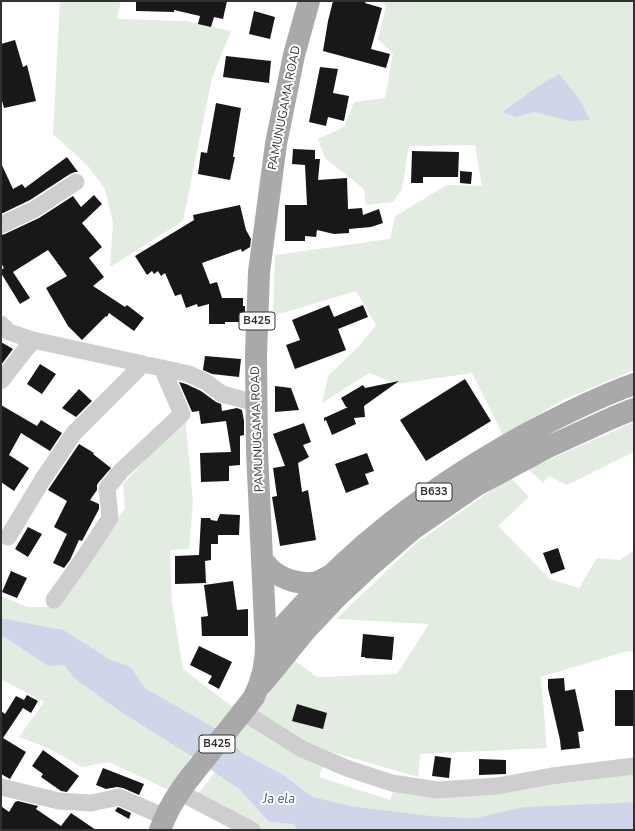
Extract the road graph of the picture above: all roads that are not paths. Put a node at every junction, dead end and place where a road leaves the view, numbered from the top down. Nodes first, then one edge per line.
1 (309, 1) edge
2 (76, 182) dead end
3 (1, 225) edge
4 (1, 324) edge
5 (32, 340) junction
6 (143, 364) junction
7 (162, 368) junction
8 (1, 381) edge
9 (634, 384) edge
10 (256, 403) junction
11 (634, 409) edge
12 (8, 537) dead end
13 (263, 561) junction
14 (332, 575) junction
15 (54, 600) dead end
16 (266, 645) junction
17 (259, 687) junction
18 (243, 712) junction
19 (634, 766) edge
20 (185, 784) junction
21 (2, 790) edge
22 (162, 823) edge
23 (252, 830) edge

1 - 10 main road, PAMUNUGAMA ROAD / B425
2 - 3 street
4 - 5 street
5 - 6 street
5 - 8 street
6 - 7 street
6 - 12 street
7 - 10 street
7 - 15 street
9 - 14 main road, B633
10 - 13 main road, PAMUNUGAMA ROAD / B425
11 - 17 main road, B633
13 - 14 main road
13 - 16 main road, PAMUNUGAMA ROAD / B425
14 - 16 main road, B633
16 - 17 main road, PAMUNUGAMA ROAD / B425
17 - 18 main road, PAMUNUGAMA ROAD / B425
18 - 19 street
18 - 20 main road, PAMUNUGAMA ROAD / B425
20 - 22 main road, PAMUNUGAMA ROAD / B425
20 - 23 street
21 - 22 street

